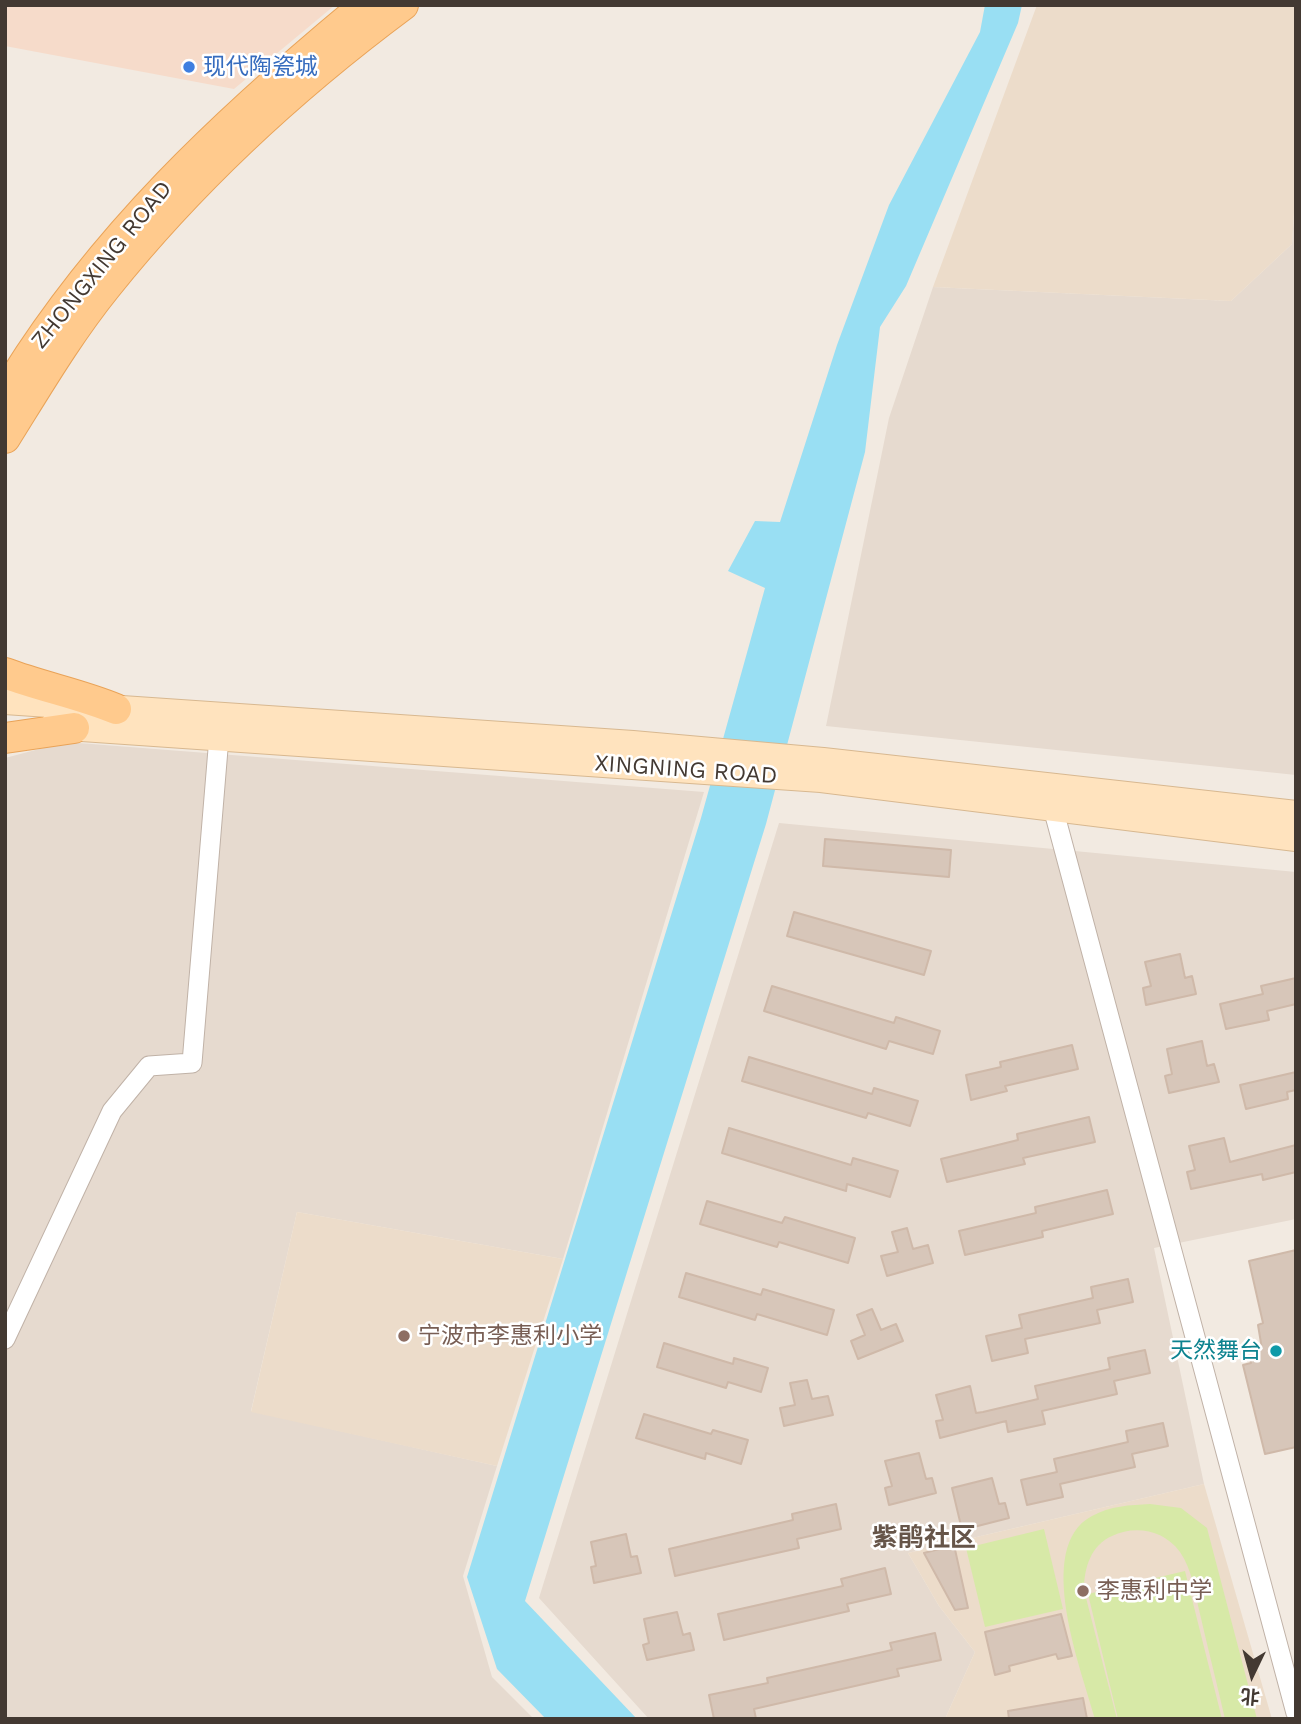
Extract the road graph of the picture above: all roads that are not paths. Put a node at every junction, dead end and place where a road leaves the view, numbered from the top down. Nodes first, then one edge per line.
1 (365, 5) edge
2 (403, 5) edge
3 (184, 179) junction
4 (5, 394) edge
5 (5, 438) edge
6 (5, 673) edge
7 (5, 701) edge
8 (116, 709) junction
9 (5, 725) edge
10 (74, 728) junction
11 (5, 737) edge
12 (219, 737) junction
13 (632, 754) junction
14 (822, 770) junction
15 (1053, 808) junction
16 (1296, 814) edge
17 (1296, 838) edge
18 (5, 1339) edge
19 (1296, 1713) edge

1 - 3 main road
2 - 3 main road
3 - 4 main road, ZHONGXING ROAD
3 - 5 main road, ZHONGXING ROAD
6 - 8 main road, XINGNING ROAD
7 - 8 main road, XINGNING ROAD
8 - 13 main road, XINGNING ROAD
9 - 10 main road, XINGNING ROAD
10 - 11 main road, XINGNING ROAD
10 - 12 main road, XINGNING ROAD
12 - 13 main road, XINGNING ROAD
12 - 18 street
13 - 14 main road, XINGNING ROAD
14 - 15 main road, XINGNING ROAD
14 - 16 main road, XINGNING ROAD
15 - 17 main road, XINGNING ROAD
15 - 19 street

